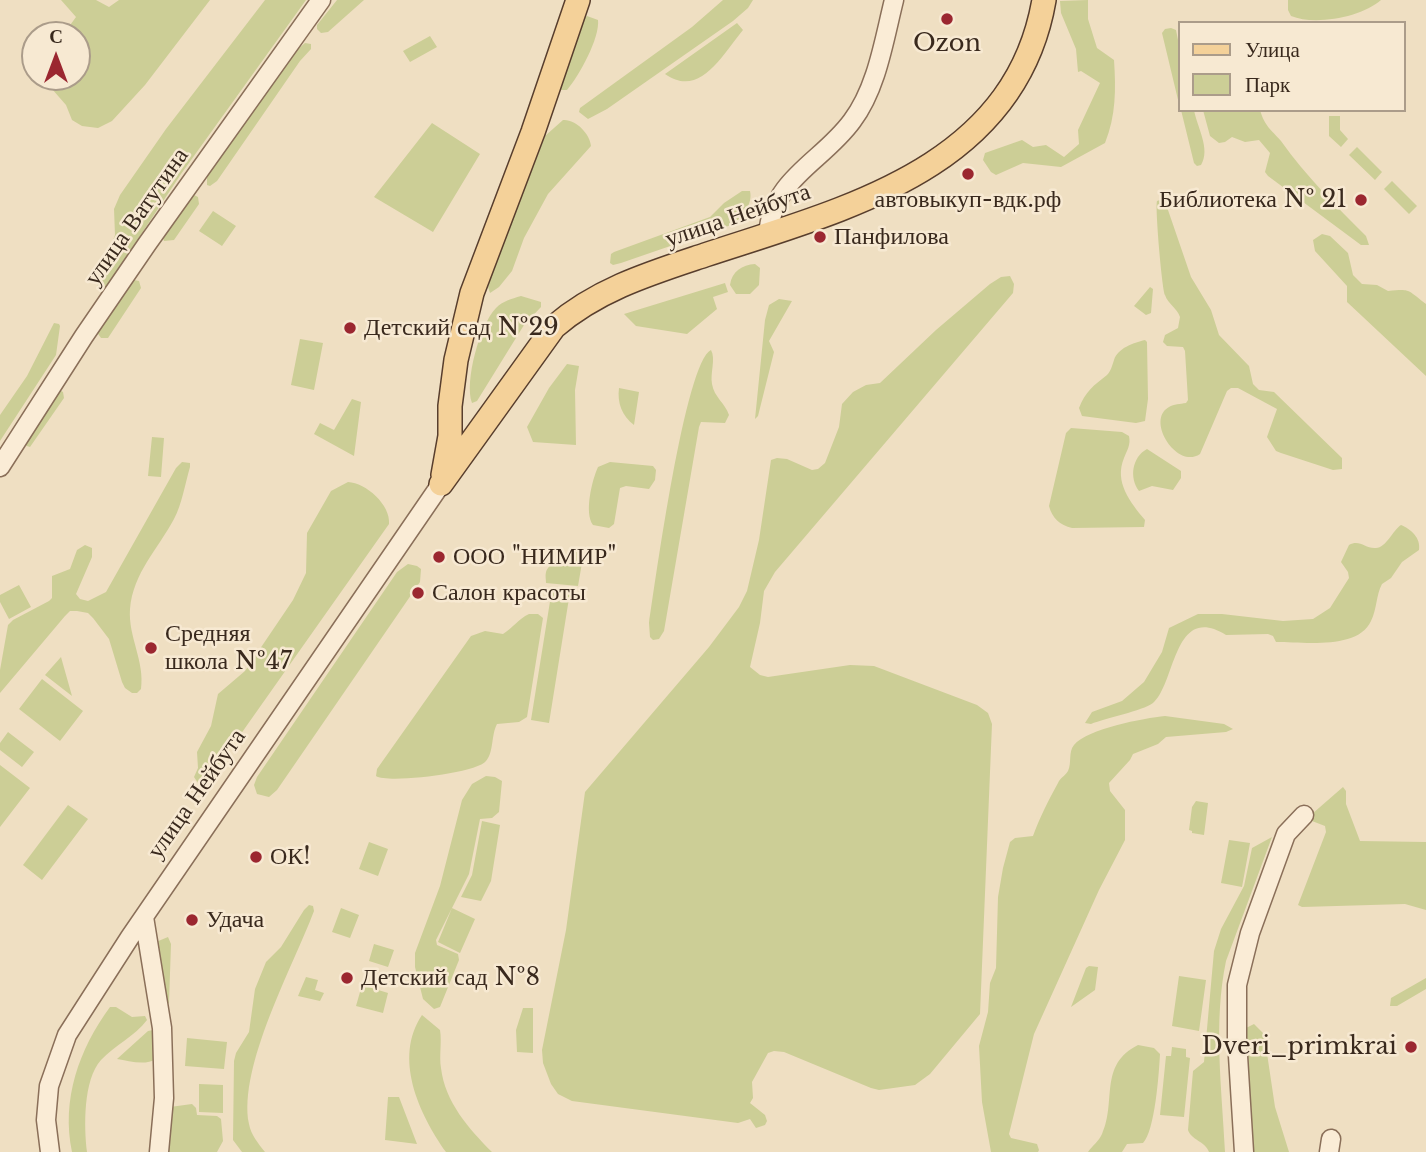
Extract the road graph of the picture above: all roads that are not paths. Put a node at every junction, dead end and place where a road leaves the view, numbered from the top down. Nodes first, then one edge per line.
1 (321, 0) edge
2 (578, 0) edge
3 (894, 0) edge
4 (1044, 0) edge
5 (768, 234) junction
6 (0, 467) edge
7 (441, 484) junction
8 (1304, 815) dead end
9 (144, 917) junction
10 (50, 1152) edge
11 (159, 1152) edge
12 (1244, 1152) edge

1 - 6 street, улица Ватутина
2 - 7 main road, улица Нейбута
3 - 5 street
4 - 5 main road, улица Нейбута
5 - 7 main road, улица Нейбута
7 - 9 street, улица Нейбута
8 - 12 street
9 - 10 street, улица Нейбута
9 - 11 street

